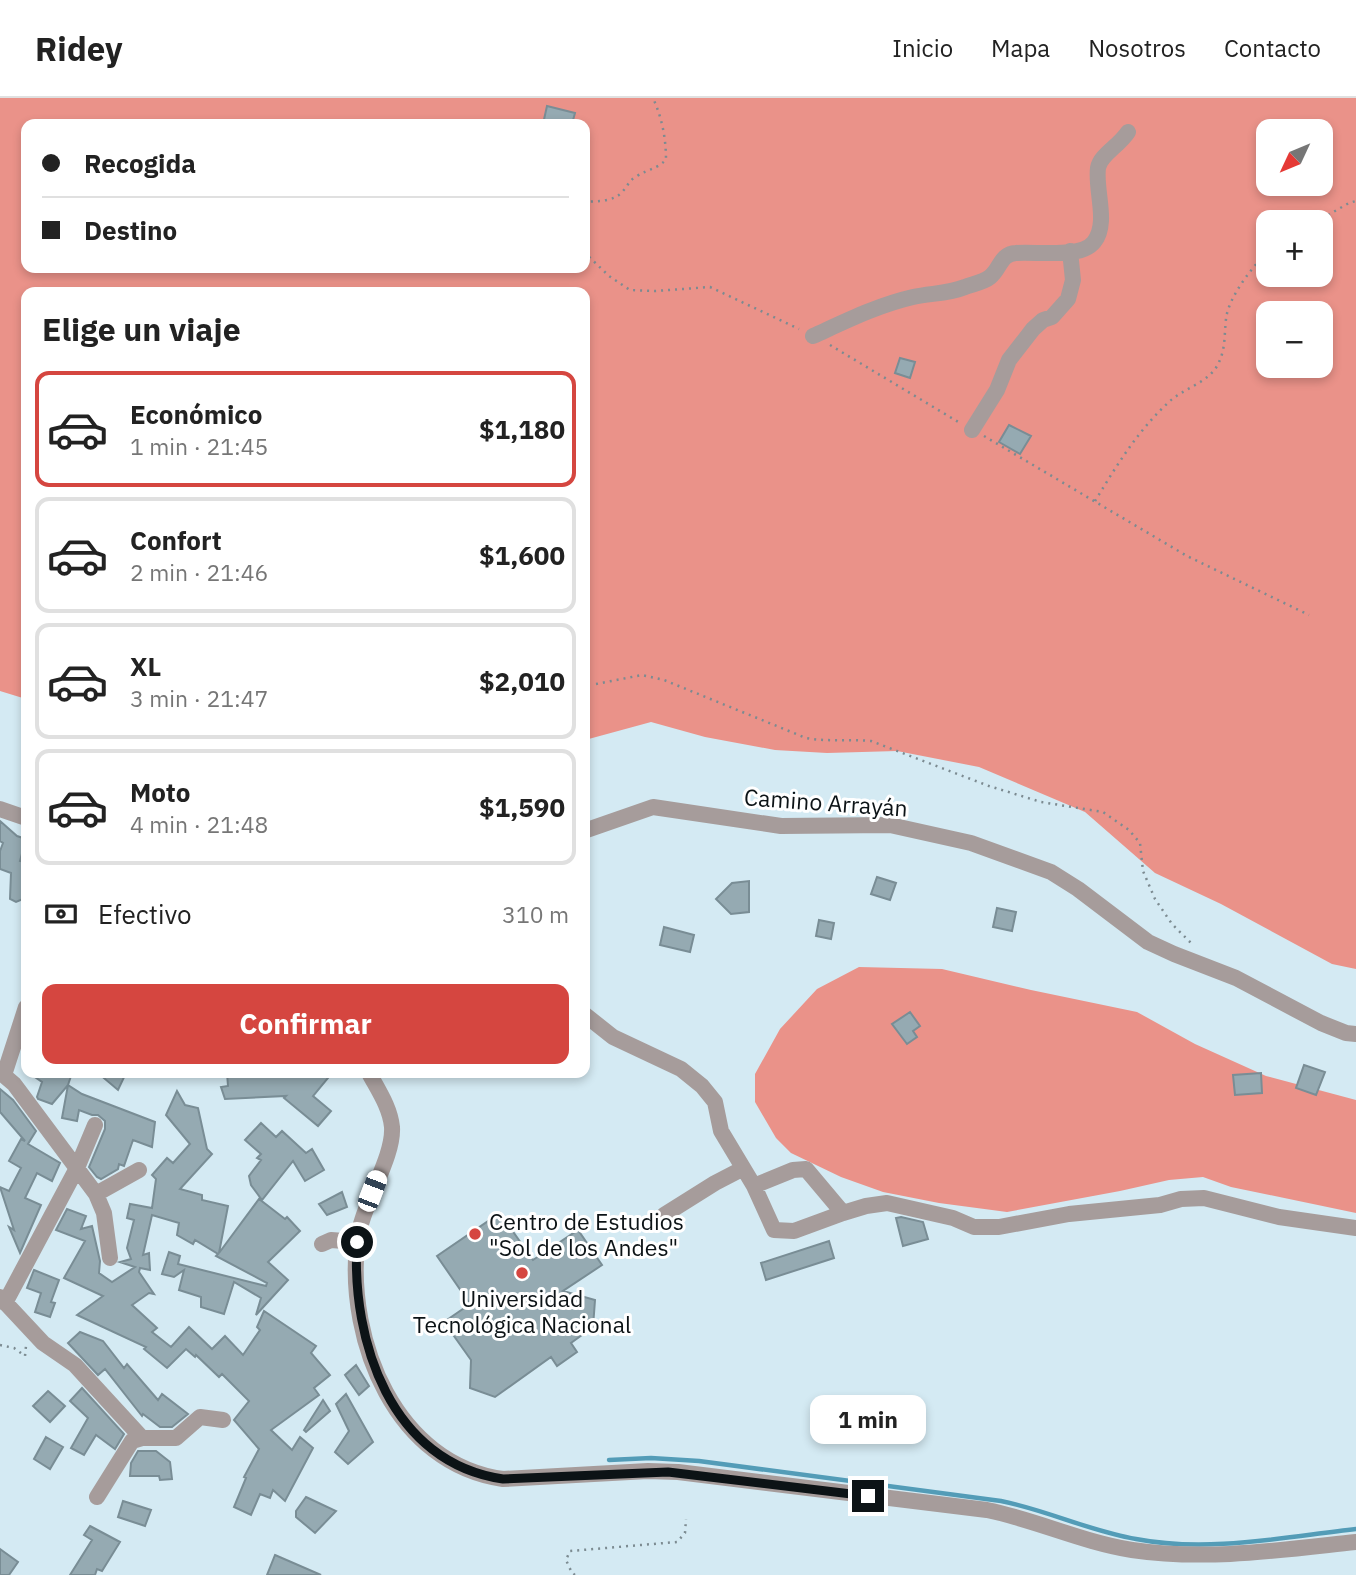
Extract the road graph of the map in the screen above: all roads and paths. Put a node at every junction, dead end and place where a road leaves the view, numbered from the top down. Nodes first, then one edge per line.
1 (653, 98) edge
2 (1128, 132) dead end
3 (590, 201) edge
4 (1356, 201) edge
5 (1333, 212) edge
6 (1070, 251) junction
7 (590, 258) edge
8 (1256, 267) edge
9 (813, 336) junction
10 (972, 430) junction
11 (1095, 501) junction
12 (1308, 615) dead end
13 (596, 684) dead end
14 (0, 809) edge
15 (21, 816) edge
16 (590, 829) edge
17 (1198, 949) dead end
18 (590, 1019) edge
19 (21, 1021) edge
20 (1356, 1034) edge
21 (2, 1073) edge
22 (372, 1078) edge
23 (95, 1125) dead end
24 (78, 1168) junction
25 (742, 1169) junction
26 (139, 1170) dead end
27 (754, 1186) junction
28 (96, 1194) junction
29 (843, 1213) junction
30 (664, 1215) dead end
31 (1356, 1228) edge
32 (357, 1242) junction
33 (322, 1244) dead end
34 (110, 1258) dead end
35 (2, 1300) edge
36 (223, 1420) dead end
37 (142, 1438) junction
38 (97, 1497) dead end
39 (686, 1519) dead end
40 (1356, 1542) edge
41 (575, 1575) edge

1 - 3 path
2 - 6 street
4 - 5 path
6 - 9 street
6 - 10 street
7 - 9 path
8 - 11 path
9 - 10 path
10 - 11 path
11 - 12 path
13 - 17 path
14 - 15 street
16 - 20 street, Camino Arrayán
18 - 25 street
19 - 21 street
21 - 24 street
22 - 32 street
23 - 24 street
24 - 28 street
24 - 35 street
25 - 27 street
25 - 30 street
26 - 28 street
27 - 29 street
27 - 29 street
28 - 34 street
29 - 31 street
32 - 33 street
32 - 40 street
35 - 37 street
36 - 37 street
37 - 38 street
39 - 41 path

